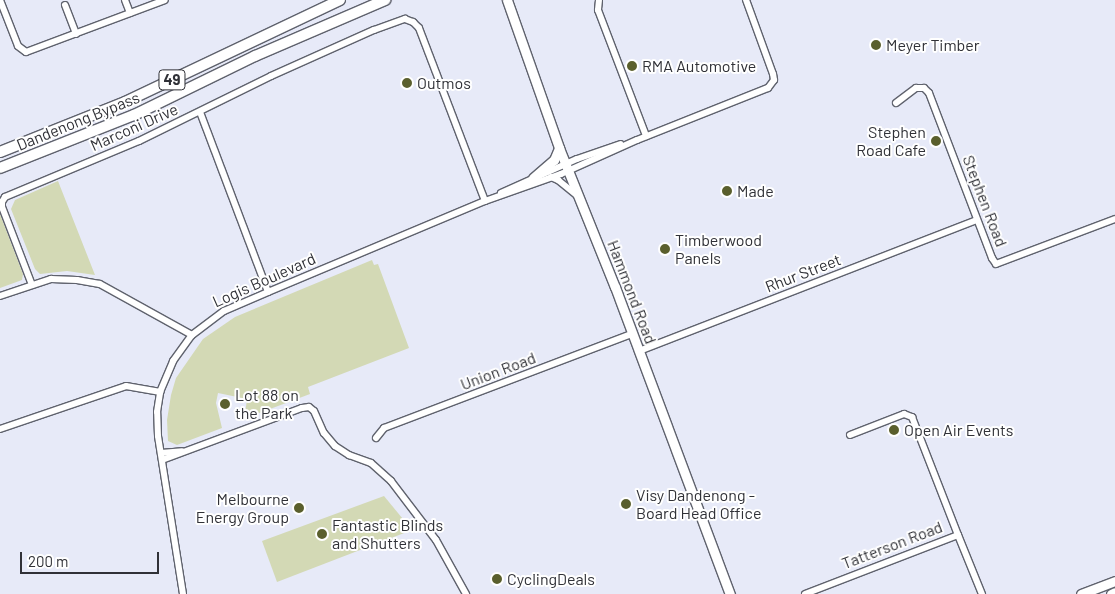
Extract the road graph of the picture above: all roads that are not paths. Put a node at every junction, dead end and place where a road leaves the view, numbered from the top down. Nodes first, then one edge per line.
1 (0, 0) edge
2 (125, 0) edge
3 (165, 0) edge
4 (340, 0) edge
5 (385, 0) edge
6 (507, 0) edge
7 (599, 0) edge
8 (746, 0) edge
9 (65, 6) dead end
10 (130, 13) junction
11 (76, 34) junction
12 (896, 103) dead end
13 (200, 112) junction
14 (646, 136) junction
15 (559, 148) junction
16 (0, 152) edge
17 (568, 167) junction
18 (0, 168) edge
19 (551, 177) junction
20 (532, 178) junction
21 (580, 198) junction
22 (487, 200) junction
23 (1115, 219) edge
24 (977, 220) junction
25 (32, 285) junction
26 (268, 292) junction
27 (0, 296) edge
28 (632, 334) junction
29 (192, 335) junction
30 (639, 351) junction
31 (160, 392) junction
32 (0, 430) edge
33 (850, 436) dead end
34 (376, 438) dead end
35 (161, 456) junction
36 (958, 534) junction
37 (1115, 581) edge
38 (1115, 592) edge
39 (183, 594) edge
40 (466, 594) edge
41 (730, 594) edge
42 (805, 594) edge
43 (982, 594) edge
44 (1082, 594) edge
45 (1111, 594) edge

1 - 11 street
2 - 10 street
3 - 10 street
4 - 16 highway, Dandenong Bypass / 49
5 - 18 highway, Dandenong Bypass / 49
6 - 15 main road, Hammond Road
7 - 14 street
8 - 14 street
9 - 11 street
10 - 11 street
12 - 24 street, Stephen Road
13 - 22 street, Marconi Drive
13 - 25 street, Marconi Drive
13 - 26 street
14 - 17 street
15 - 17 main road, Hammond Road
15 - 20 main road
17 - 19 street, Logis Boulevard
17 - 20 street, Logis Boulevard
17 - 21 main road, Hammond Road
19 - 21 street
19 - 22 street, Logis Boulevard
20 - 22 street, Logis Boulevard
21 - 28 main road, Hammond Road
22 - 26 street, Logis Boulevard
23 - 24 street, Stephen Road
24 - 30 street, Rhur Street
25 - 27 street
25 - 29 street
26 - 29 street, Logis Boulevard
28 - 30 main road, Hammond Road
28 - 34 street, Union Road
29 - 31 street, Logis Boulevard
30 - 41 main road, Hammond Road
31 - 32 street
31 - 35 street, Logis Boulevard
33 - 36 street
35 - 39 street, Logis Boulevard
35 - 40 street
36 - 42 street, Tatterson Road
36 - 43 street, Tatterson Road
37 - 44 main road
38 - 45 main road

